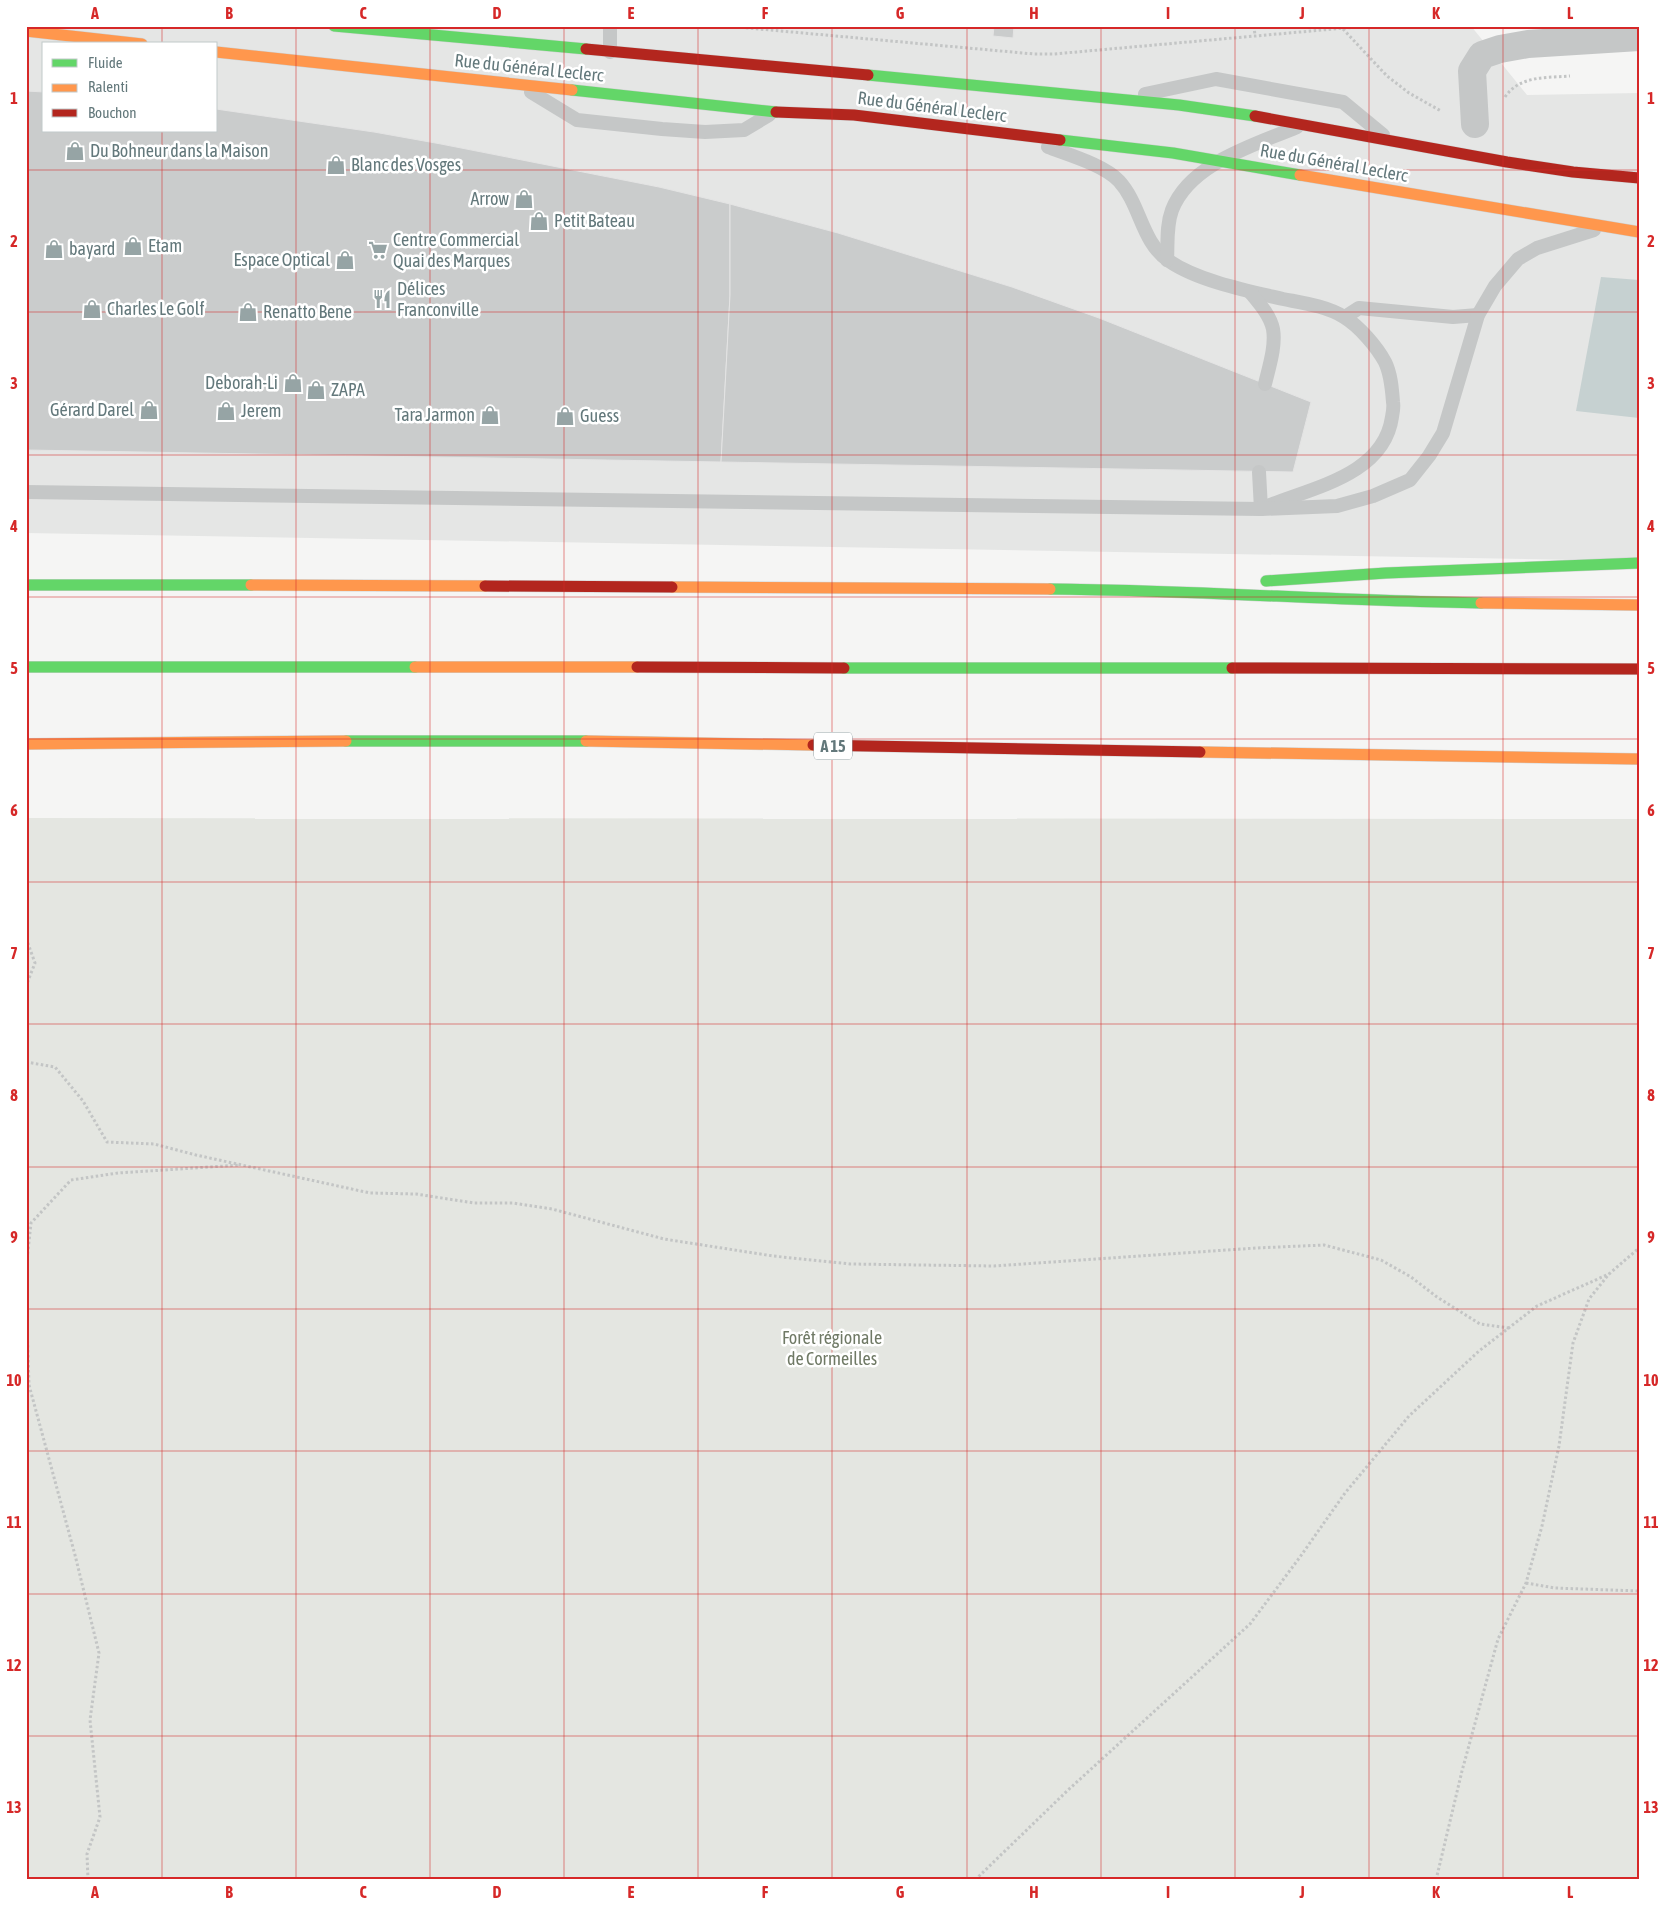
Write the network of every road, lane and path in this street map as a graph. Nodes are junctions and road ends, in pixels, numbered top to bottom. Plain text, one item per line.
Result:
1 (334, 26) edge
2 (610, 26) edge
3 (726, 26) edge
4 (1254, 26) edge
5 (1367, 26) edge
6 (1343, 29) junction
7 (26, 31) edge
8 (1255, 36) junction
9 (1639, 37) edge
10 (124, 42) edge
11 (218, 52) edge
12 (610, 52) junction
13 (1573, 76) dead end
14 (519, 85) junction
15 (1113, 100) junction
16 (774, 112) junction
17 (1304, 124) junction
18 (1476, 124) junction
19 (1020, 135) junction
20 (1391, 142) junction
21 (1218, 160) junction
22 (1639, 178) edge
23 (1604, 227) junction
24 (1639, 232) edge
25 (1167, 260) junction
26 (1250, 292) junction
27 (1478, 315) junction
28 (1345, 317) junction
29 (1265, 384) dead end
30 (1259, 472) dead end
31 (26, 492) edge
32 (1261, 509) junction
33 (1639, 563) edge
34 (1257, 582) dead end
35 (26, 583) edge
36 (1238, 583) dead end
37 (1139, 590) junction
38 (1639, 605) edge
39 (26, 667) edge
40 (1639, 669) edge
41 (26, 744) edge
42 (1639, 759) edge
43 (26, 938) edge
44 (26, 986) edge
45 (26, 1062) edge
46 (244, 1165) junction
47 (1639, 1248) edge
48 (26, 1269) edge
49 (1609, 1274) junction
50 (26, 1295) edge
51 (1509, 1328) junction
52 (1526, 1583) junction
53 (1639, 1591) edge
54 (88, 1880) edge
55 (975, 1880) edge
56 (1436, 1880) edge

1 - 12 main road, Rue du Général Leclerc
2 - 12 lane
3 - 8 path
4 - 8 path
5 - 6 path
6 - 8 path
6 - 18 path
7 - 10 main road
9 - 18 street
11 - 14 main road, Rue du Général Leclerc
12 - 15 main road, Rue du Général Leclerc
13 - 18 path
14 - 16 main road, Rue du Général Leclerc
14 - 16 lane
15 - 17 main road, Rue du Général Leclerc
15 - 20 lane
16 - 19 main road, Rue du Général Leclerc
17 - 20 main road, Rue du Général Leclerc
17 - 21 lane
19 - 21 main road, Rue du Général Leclerc
19 - 25 lane
20 - 22 main road, Rue du Général Leclerc
21 - 23 main road, Rue du Général Leclerc
21 - 25 lane
23 - 24 main road, Rue du Général Leclerc
23 - 27 lane
25 - 26 lane
26 - 28 lane
26 - 29 lane
27 - 28 lane
27 - 32 lane
28 - 32 lane
30 - 32 lane
31 - 32 lane
33 - 34 main road
35 - 37 main road
36 - 37 main road
37 - 38 main road
39 - 40 main road
41 - 42 main road, A 15
43 - 44 path
45 - 46 path
46 - 48 path
46 - 51 path
47 - 49 path
49 - 51 path
49 - 52 path
50 - 54 path
51 - 55 path
52 - 53 path
52 - 56 path

